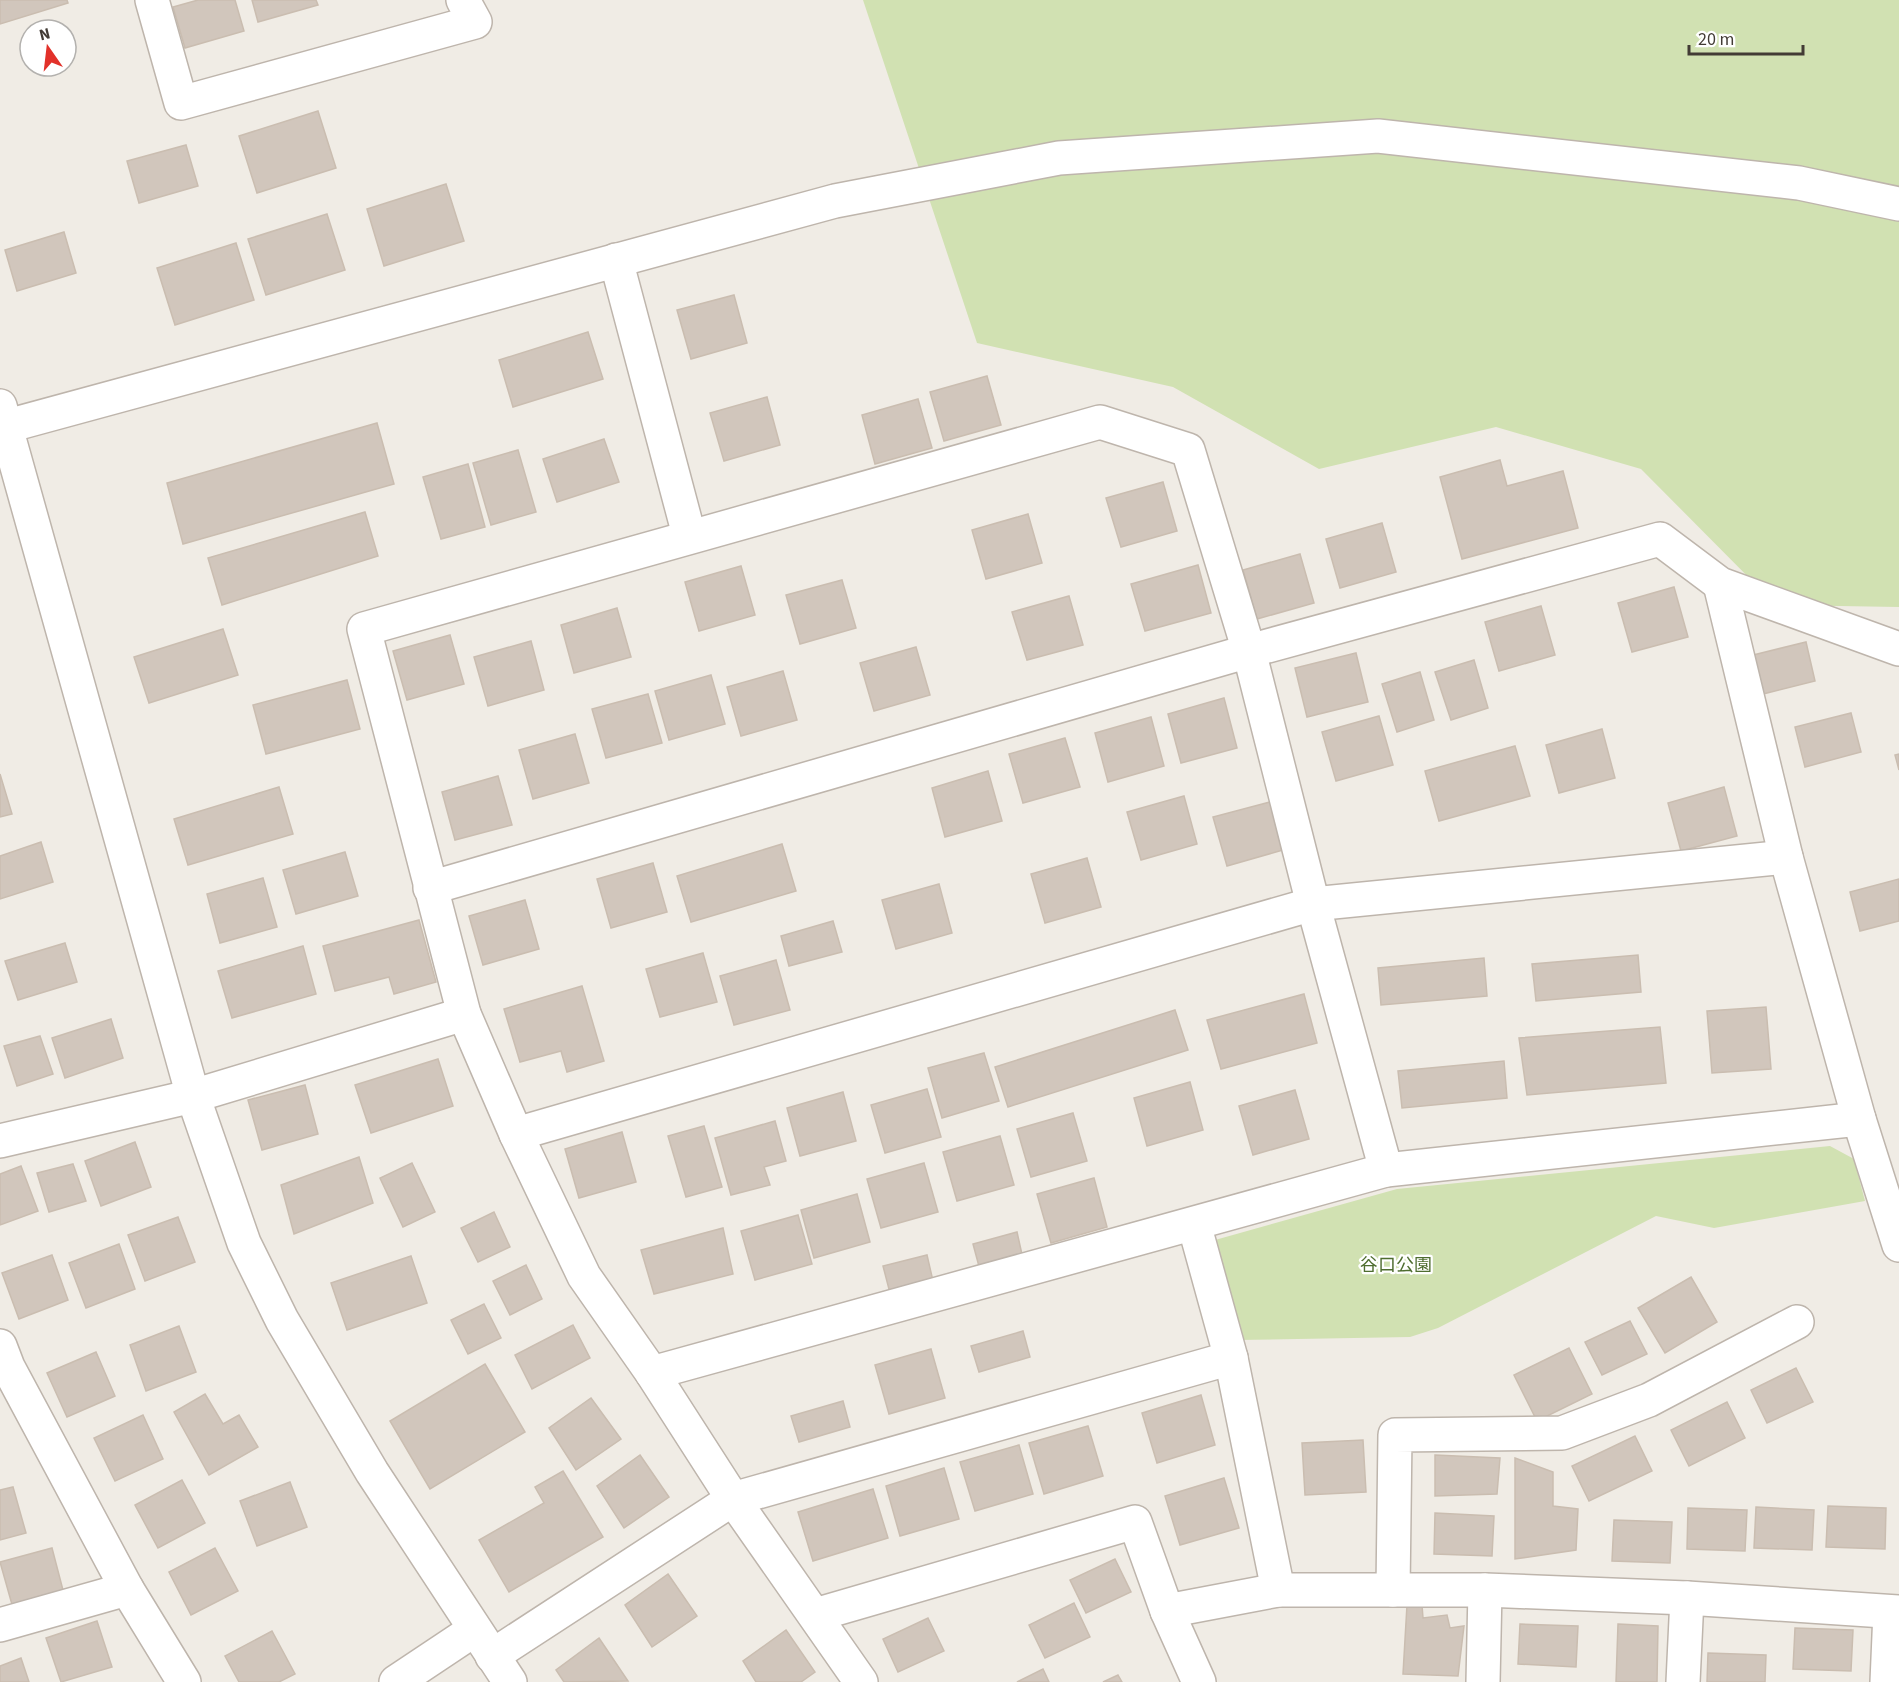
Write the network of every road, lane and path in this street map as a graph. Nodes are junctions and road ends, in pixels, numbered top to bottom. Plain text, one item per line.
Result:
1 (152, 0) edge
2 (463, 0) edge
3 (1899, 204) edge
4 (616, 260) junction
5 (2, 420) edge
6 (689, 535) junction
7 (1720, 585) junction
8 (1899, 649) edge
9 (1249, 651) junction
10 (1785, 857) junction
11 (430, 888) junction
12 (1314, 904) junction
13 (464, 1014) junction
14 (193, 1096) junction
15 (1860, 1119) junction
16 (516, 1134) junction
17 (0, 1141) edge
18 (1386, 1170) junction
19 (1194, 1224) junction
20 (1899, 1245) edge
21 (1797, 1322) dead end
22 (1231, 1358) junction
23 (3, 1361) edge
24 (652, 1373) junction
25 (733, 1499) junction
26 (127, 1589) junction
27 (1278, 1590) junction
28 (1393, 1590) junction
29 (1485, 1590) junction
30 (1687, 1598) junction
31 (1167, 1611) junction
32 (1895, 1612) edge
33 (815, 1615) junction
34 (0, 1625) edge
35 (492, 1656) edge
36 (184, 1682) edge
37 (396, 1682) edge
38 (861, 1682) edge
39 (1199, 1682) edge
40 (1483, 1682) edge
41 (1683, 1682) edge
42 (1887, 1682) edge

1 - 2 street
3 - 4 street
4 - 5 street
4 - 6 street
5 - 14 street
6 - 9 street
6 - 11 street
7 - 8 street
7 - 9 street
7 - 10 street
9 - 11 street
9 - 12 street
10 - 12 street
10 - 15 street
11 - 13 street
12 - 16 street
12 - 18 street
13 - 14 street
13 - 16 street
14 - 17 street
14 - 35 street
15 - 18 street
15 - 20 street
16 - 24 street
18 - 19 street
19 - 22 street
19 - 24 street
21 - 28 street
22 - 25 street
22 - 27 street
23 - 26 street
24 - 25 street
25 - 33 street
25 - 35 street
26 - 34 street
26 - 36 street
27 - 28 street
27 - 31 street
28 - 29 street
29 - 30 street
29 - 40 street
30 - 32 street
30 - 41 street
31 - 33 street
31 - 39 street
32 - 42 street
33 - 38 street
35 - 37 street

